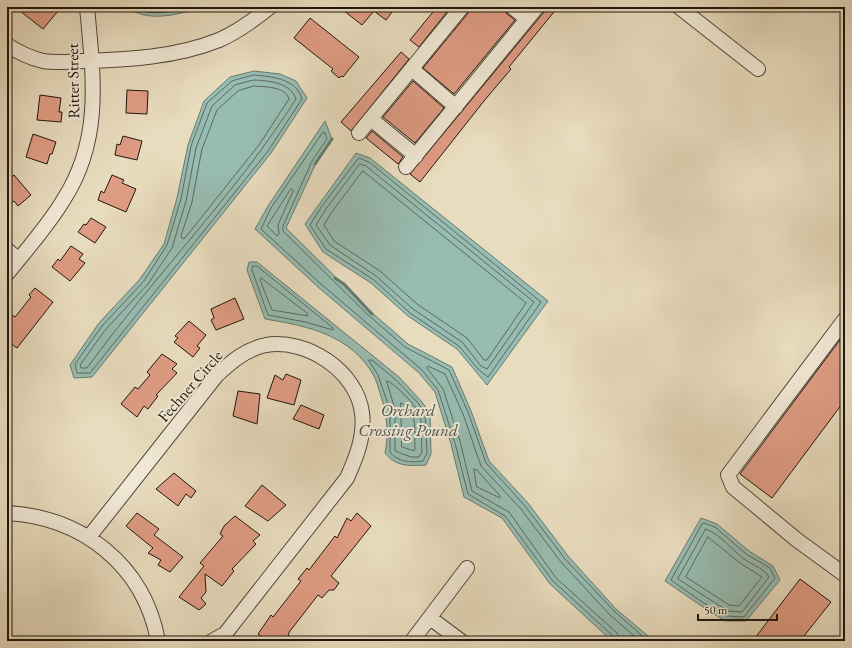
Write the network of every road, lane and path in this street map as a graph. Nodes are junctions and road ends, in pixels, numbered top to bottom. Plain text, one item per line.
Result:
1 (87, 7) edge
2 (270, 7) edge
3 (462, 7) edge
4 (512, 7) edge
5 (537, 7) edge
6 (679, 7) edge
7 (527, 19) junction
8 (7, 45) edge
9 (93, 61) junction
10 (412, 69) junction
11 (758, 69) dead end
12 (456, 107) junction
13 (371, 119) junction
14 (359, 133) dead end
15 (416, 156) junction
16 (406, 167) dead end
17 (7, 250) edge
18 (18, 259) junction
19 (7, 274) edge
20 (845, 319) edge
21 (7, 512) edge
22 (89, 537) junction
23 (467, 568) dead end
24 (845, 575) edge
25 (430, 618) junction
26 (158, 641) edge
27 (212, 641) edge
28 (412, 641) edge
29 (461, 641) edge

1 - 9 street, Ritter Street
2 - 9 street
3 - 10 street
4 - 7 street
5 - 7 street
6 - 11 street
7 - 12 street
8 - 9 street
9 - 18 street, Ritter Street
10 - 12 street
10 - 13 street
12 - 15 street
13 - 14 street
13 - 15 street
15 - 16 street
17 - 18 street
18 - 19 street, Ritter Street
20 - 24 street
21 - 22 street
22 - 26 street
22 - 27 street, Fechner Circle
23 - 25 street
25 - 28 street
25 - 29 street

